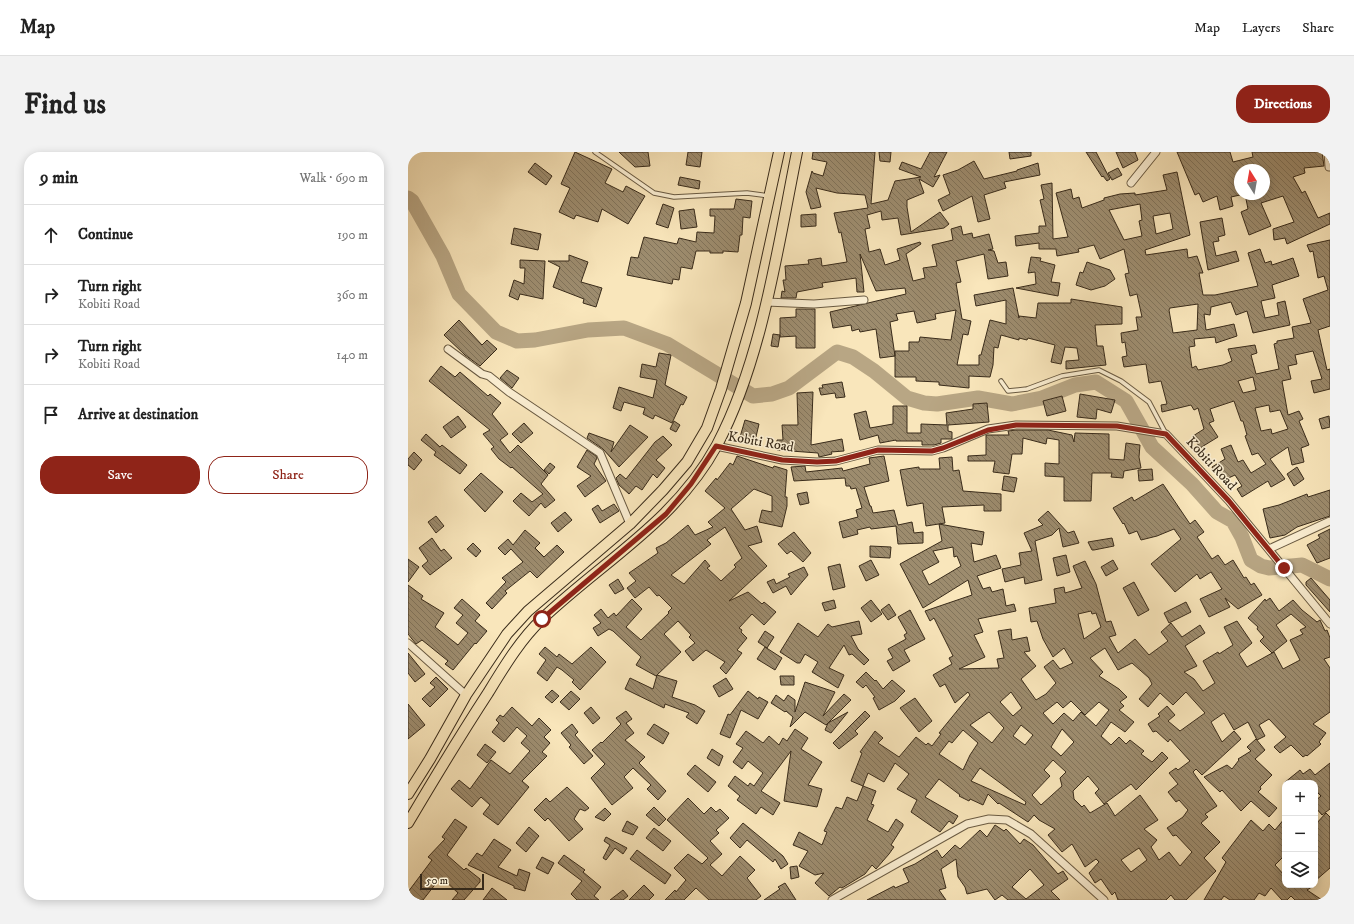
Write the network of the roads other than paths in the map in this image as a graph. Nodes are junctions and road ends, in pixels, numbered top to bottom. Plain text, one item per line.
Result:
1 (595, 152) edge
2 (779, 152) edge
3 (797, 152) edge
4 (1156, 152) edge
5 (1328, 152) edge
6 (1329, 167) edge
7 (1131, 183) dead end
8 (770, 197) junction
9 (864, 300) dead end
10 (766, 302) junction
11 (448, 349) dead end
12 (1001, 381) dead end
13 (1166, 434) junction
14 (716, 446) junction
15 (1330, 521) edge
16 (630, 524) junction
17 (1268, 549) junction
18 (1330, 624) edge
19 (408, 643) edge
20 (466, 695) junction
21 (408, 794) edge
22 (408, 823) edge
23 (832, 900) edge
24 (1104, 900) edge

1 - 8 lane
2 - 8 main road
3 - 10 main road
4 - 7 street
5 - 6 street
8 - 16 main road
9 - 10 street
10 - 14 main road
11 - 16 street
12 - 13 lane
13 - 14 street, Kobiti Road
13 - 17 street, Kobiti Road
14 - 22 main road
15 - 17 street
16 - 20 main road
17 - 18 street, Kobiti Road
19 - 20 street
20 - 21 main road
23 - 24 street

